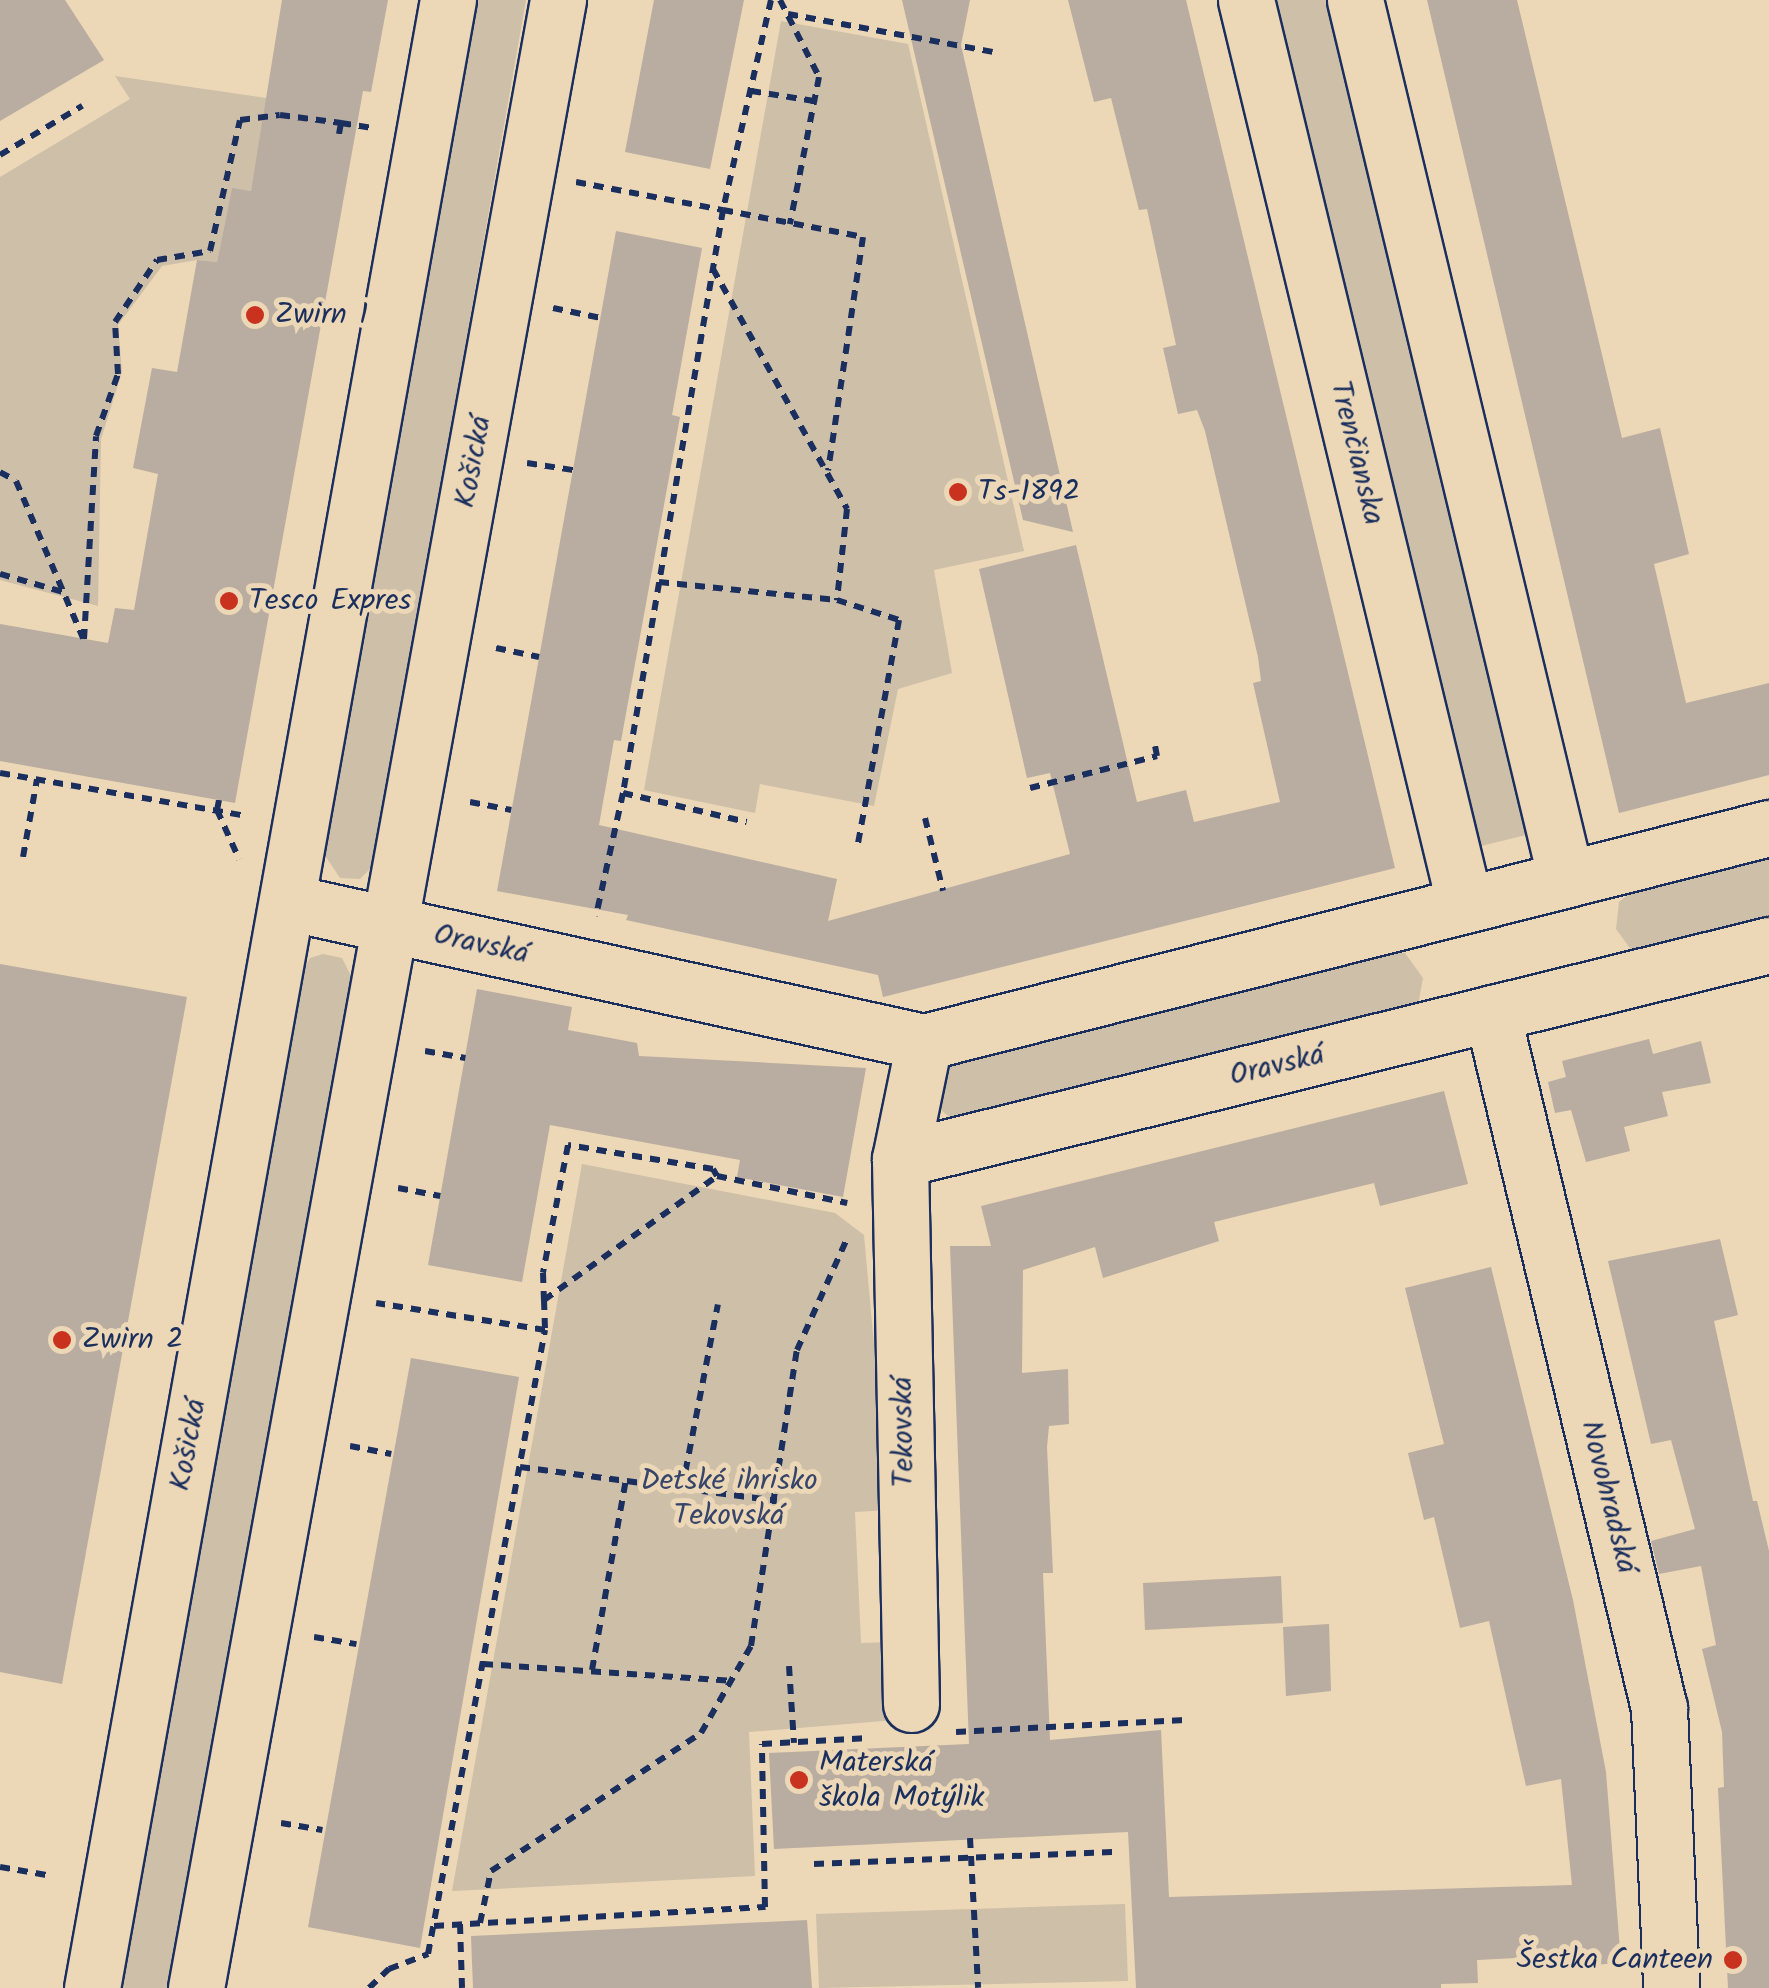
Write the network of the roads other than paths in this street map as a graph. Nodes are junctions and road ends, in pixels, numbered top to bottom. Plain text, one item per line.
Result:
1 (448, 0) edge
2 (558, 0) edge
3 (1246, 0) edge
4 (1355, 0) edge
5 (1769, 828) edge
6 (1566, 880) junction
7 (287, 902) junction
8 (1465, 905) junction
9 (390, 924) junction
10 (1769, 945) edge
11 (1492, 1013) junction
12 (924, 1042) junction
13 (900, 1159) junction
14 (913, 1725) road end
15 (92, 1988) edge
16 (196, 1988) edge
17 (1672, 1988) edge

1 - 7 street, Košická
2 - 9 street, Košická
3 - 8 street, Trenčianska
4 - 6 street
5 - 6 street, Oravská
6 - 8 street, Oravská
7 - 9 street
7 - 15 street, Košická
8 - 12 street, Oravská
9 - 12 street, Oravská
9 - 16 street, Košická
10 - 11 street, Oravská
11 - 13 street, Oravská
11 - 17 street, Novohradská
12 - 13 street
13 - 14 street, Tekovská

